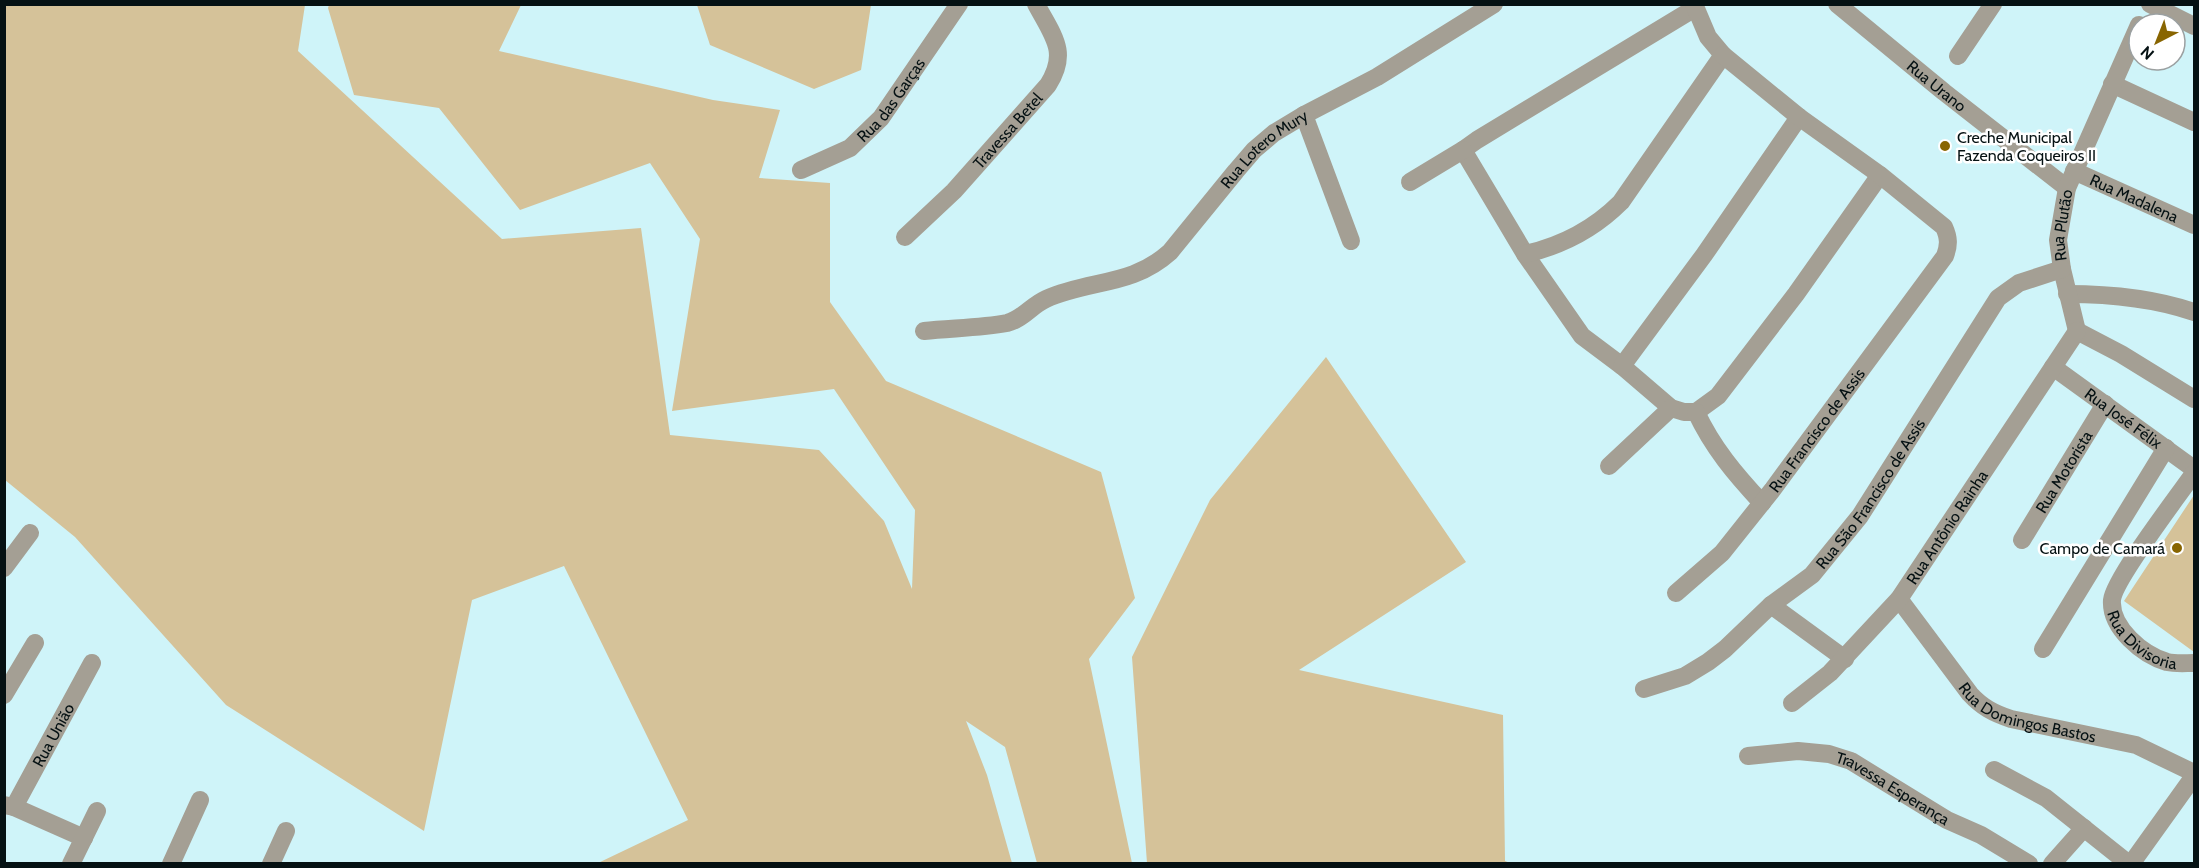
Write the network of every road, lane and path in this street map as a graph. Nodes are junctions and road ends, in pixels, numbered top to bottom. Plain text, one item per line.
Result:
1 (959, 4) edge
2 (1036, 4) edge
3 (1494, 4) edge
4 (1838, 4) edge
5 (1993, 4) edge
6 (2149, 4) edge
7 (1695, 6) edge
8 (2194, 26) edge
9 (2127, 51) edge
10 (1723, 55) junction
11 (1958, 56) dead end
12 (2112, 84) junction
13 (1304, 115) junction
14 (1799, 117) junction
15 (2194, 122) edge
16 (1464, 150) junction
17 (801, 170) dead end
18 (1880, 175) junction
19 (2071, 179) junction
20 (1410, 182) dead end
21 (2194, 225) edge
22 (905, 237) dead end
23 (1351, 241) dead end
24 (1525, 254) junction
25 (2062, 269) junction
26 (2067, 294) junction
27 (2194, 312) edge
28 (924, 331) dead end
29 (2077, 331) junction
30 (1622, 366) junction
31 (2053, 367) junction
32 (2194, 399) edge
33 (2105, 404) junction
34 (1671, 408) junction
35 (1696, 412) junction
36 (2166, 448) junction
37 (1609, 466) dead end
38 (2194, 471) edge
39 (1762, 503) junction
40 (30, 533) dead end
41 (2022, 540) dead end
42 (4, 568) edge
43 (1676, 593) dead end
44 (1899, 599) junction
45 (1771, 605) junction
46 (35, 643) dead end
47 (2043, 649) dead end
48 (1845, 659) junction
49 (92, 663) dead end
50 (2194, 663) edge
51 (1644, 689) dead end
52 (4, 695) edge
53 (1792, 703) dead end
54 (1748, 756) dead end
55 (1994, 770) dead end
56 (2194, 774) edge
57 (200, 800) dead end
58 (9, 806) edge
59 (97, 811) dead end
60 (2084, 828) junction
61 (286, 831) dead end
62 (84, 838) junction
63 (71, 864) edge
64 (171, 864) edge
65 (271, 864) edge
66 (2029, 864) edge
67 (2052, 864) edge
68 (2130, 864) edge

1 - 17 street, Rua das Garças
2 - 22 street, Travessa Betel
3 - 13 street, Rua Lotero Mury
4 - 19 street, Rua Urano
5 - 11 street
6 - 8 street
7 - 10 street
7 - 16 street
9 - 12 street, Rua Plutão
10 - 14 street
10 - 24 street
12 - 15 street
12 - 19 street, Rua Plutão
13 - 23 street
13 - 28 street, Rua Lotero Mury
14 - 18 street
14 - 30 street
16 - 20 street
16 - 24 street
18 - 35 street
18 - 39 street, Rua Francisco de Assis
19 - 21 street, Rua Madalena
19 - 25 street, Rua Plutão
24 - 30 street
25 - 26 street, Rua Plutão
25 - 45 street, Rua São Francisco de Assis
26 - 27 street
26 - 29 street, Rua Plutão
29 - 31 street, Rua Antônio Rainha
29 - 32 street
30 - 34 street
31 - 33 street, Rua José Félix
31 - 44 street, Rua Antônio Rainha
33 - 36 street, Rua José Félix
33 - 41 street, Rua Motorista
34 - 35 street
34 - 37 street
35 - 39 street
36 - 38 street, Rua José Félix
36 - 47 street
38 - 50 street, Rua Divisoria
39 - 43 street, Rua Francisco de Assis
40 - 42 street
44 - 48 street, Rua Antônio Rainha
44 - 56 street, Rua Domingos Bastos
45 - 48 street
45 - 51 street, Rua São Francisco de Assis
46 - 52 street
48 - 53 street, Rua Antônio Rainha
49 - 58 street, Rua União
54 - 66 street, Travessa Esperança
55 - 60 street
56 - 68 street
57 - 64 street
58 - 62 street
59 - 62 street
60 - 67 street
60 - 68 street
61 - 65 street
62 - 63 street

